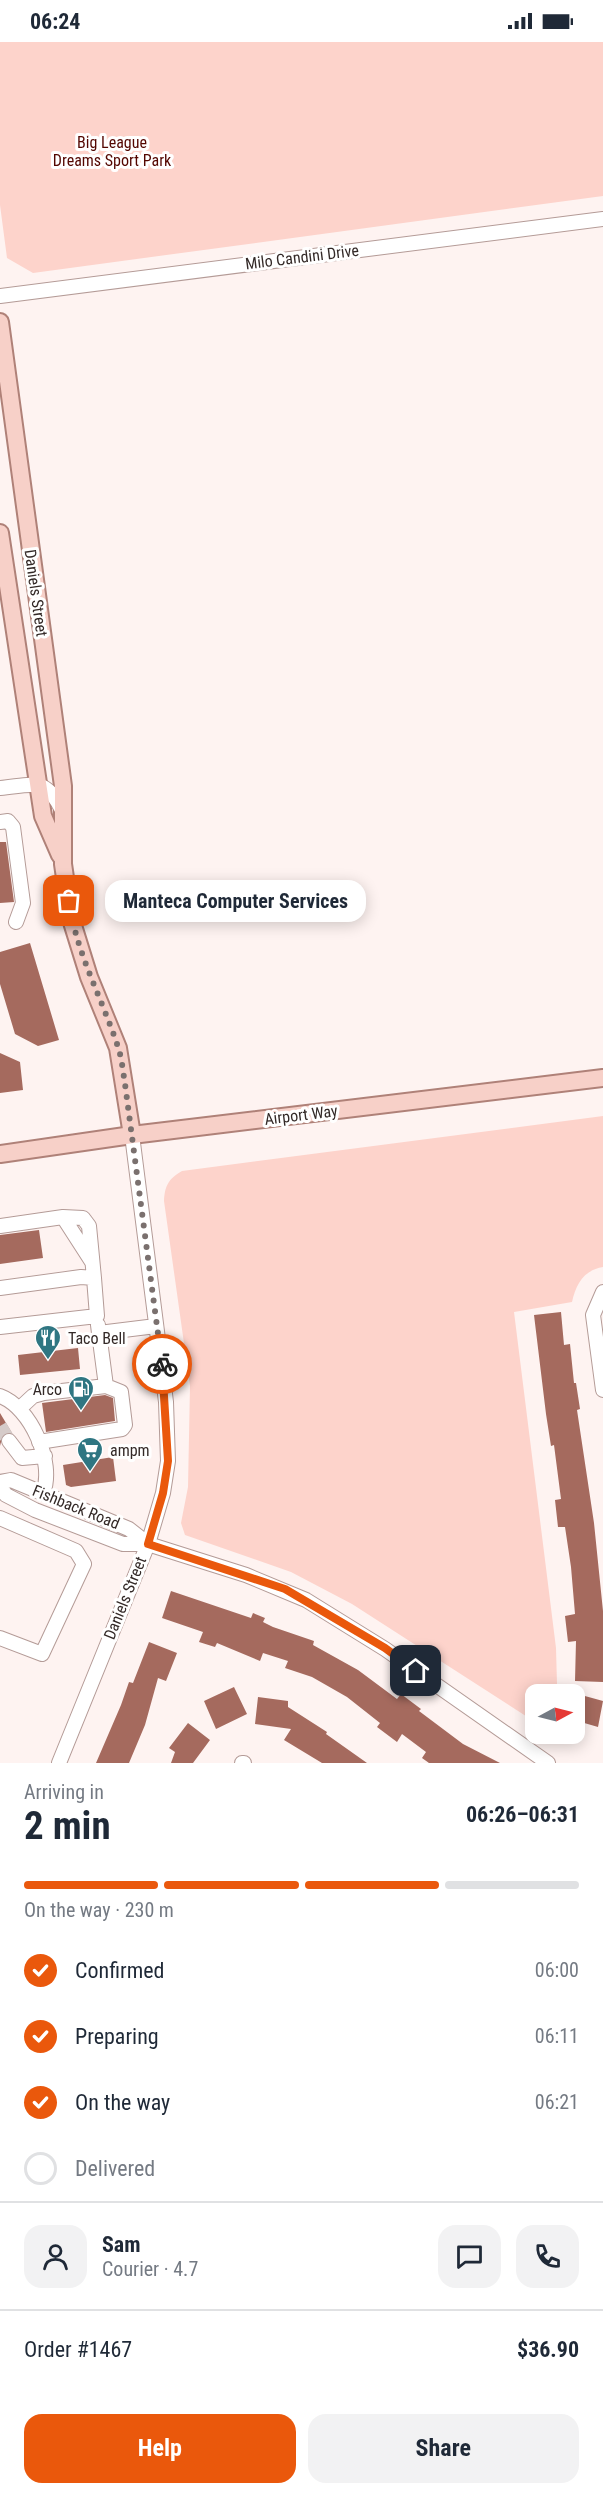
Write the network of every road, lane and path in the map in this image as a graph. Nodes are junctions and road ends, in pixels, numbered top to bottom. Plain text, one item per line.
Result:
1 (603, 219) edge
2 (0, 296) edge
3 (0, 322) edge
4 (0, 533) edge
5 (4, 578) edge
6 (38, 784) junction
7 (0, 788) edge
8 (63, 811) junction
9 (0, 822) edge
10 (63, 864) junction
11 (16, 922) dead end
12 (603, 1078) edge
13 (132, 1135) junction
14 (0, 1154) edge
15 (0, 1226) edge
16 (94, 1278) junction
17 (0, 1288) edge
18 (603, 1292) edge
19 (97, 1316) junction
20 (156, 1326) junction
21 (0, 1328) edge
22 (99, 1333) junction
23 (106, 1386) junction
24 (603, 1390) edge
25 (0, 1396) edge
26 (19, 1408) junction
27 (9, 1441) tunnel mouth
28 (39, 1442) junction
29 (45, 1456) junction
30 (0, 1482) edge
31 (0, 1487) edge
32 (43, 1493) junction
33 (35, 1510) junction
34 (0, 1518) edge
35 (27, 1530) junction
36 (148, 1544) junction
37 (0, 1638) edge
38 (59, 1763) edge
39 (548, 1763) edge

1 - 2 street, Milo Candini Drive
3 - 8 main road, Daniels Street
4 - 5 main road, Daniels Street
5 - 6 main road, Daniels Street
6 - 7 street
6 - 8 street
6 - 10 main road, Daniels Street
8 - 10 main road, Daniels Street
9 - 11 street
10 - 13 main road, Daniels Street
12 - 13 main road, Airport Way
13 - 14 main road, Airport Way
13 - 20 street, Daniels Street
15 - 16 street
16 - 17 street
16 - 19 street
18 - 24 street
19 - 21 street
19 - 22 street
20 - 22 street
20 - 36 street, Daniels Street
22 - 23 street
23 - 26 street
23 - 28 street
25 - 26 street
26 - 28 street
27 - 29 street
28 - 29 street
29 - 32 street
30 - 32 street, Fishback Road
31 - 33 street, Fishback Road
32 - 36 street, Fishback Road
33 - 35 street
33 - 36 street, Fishback Road
34 - 35 street
35 - 37 street
36 - 38 street, Daniels Street
36 - 39 street, Fishback Road

